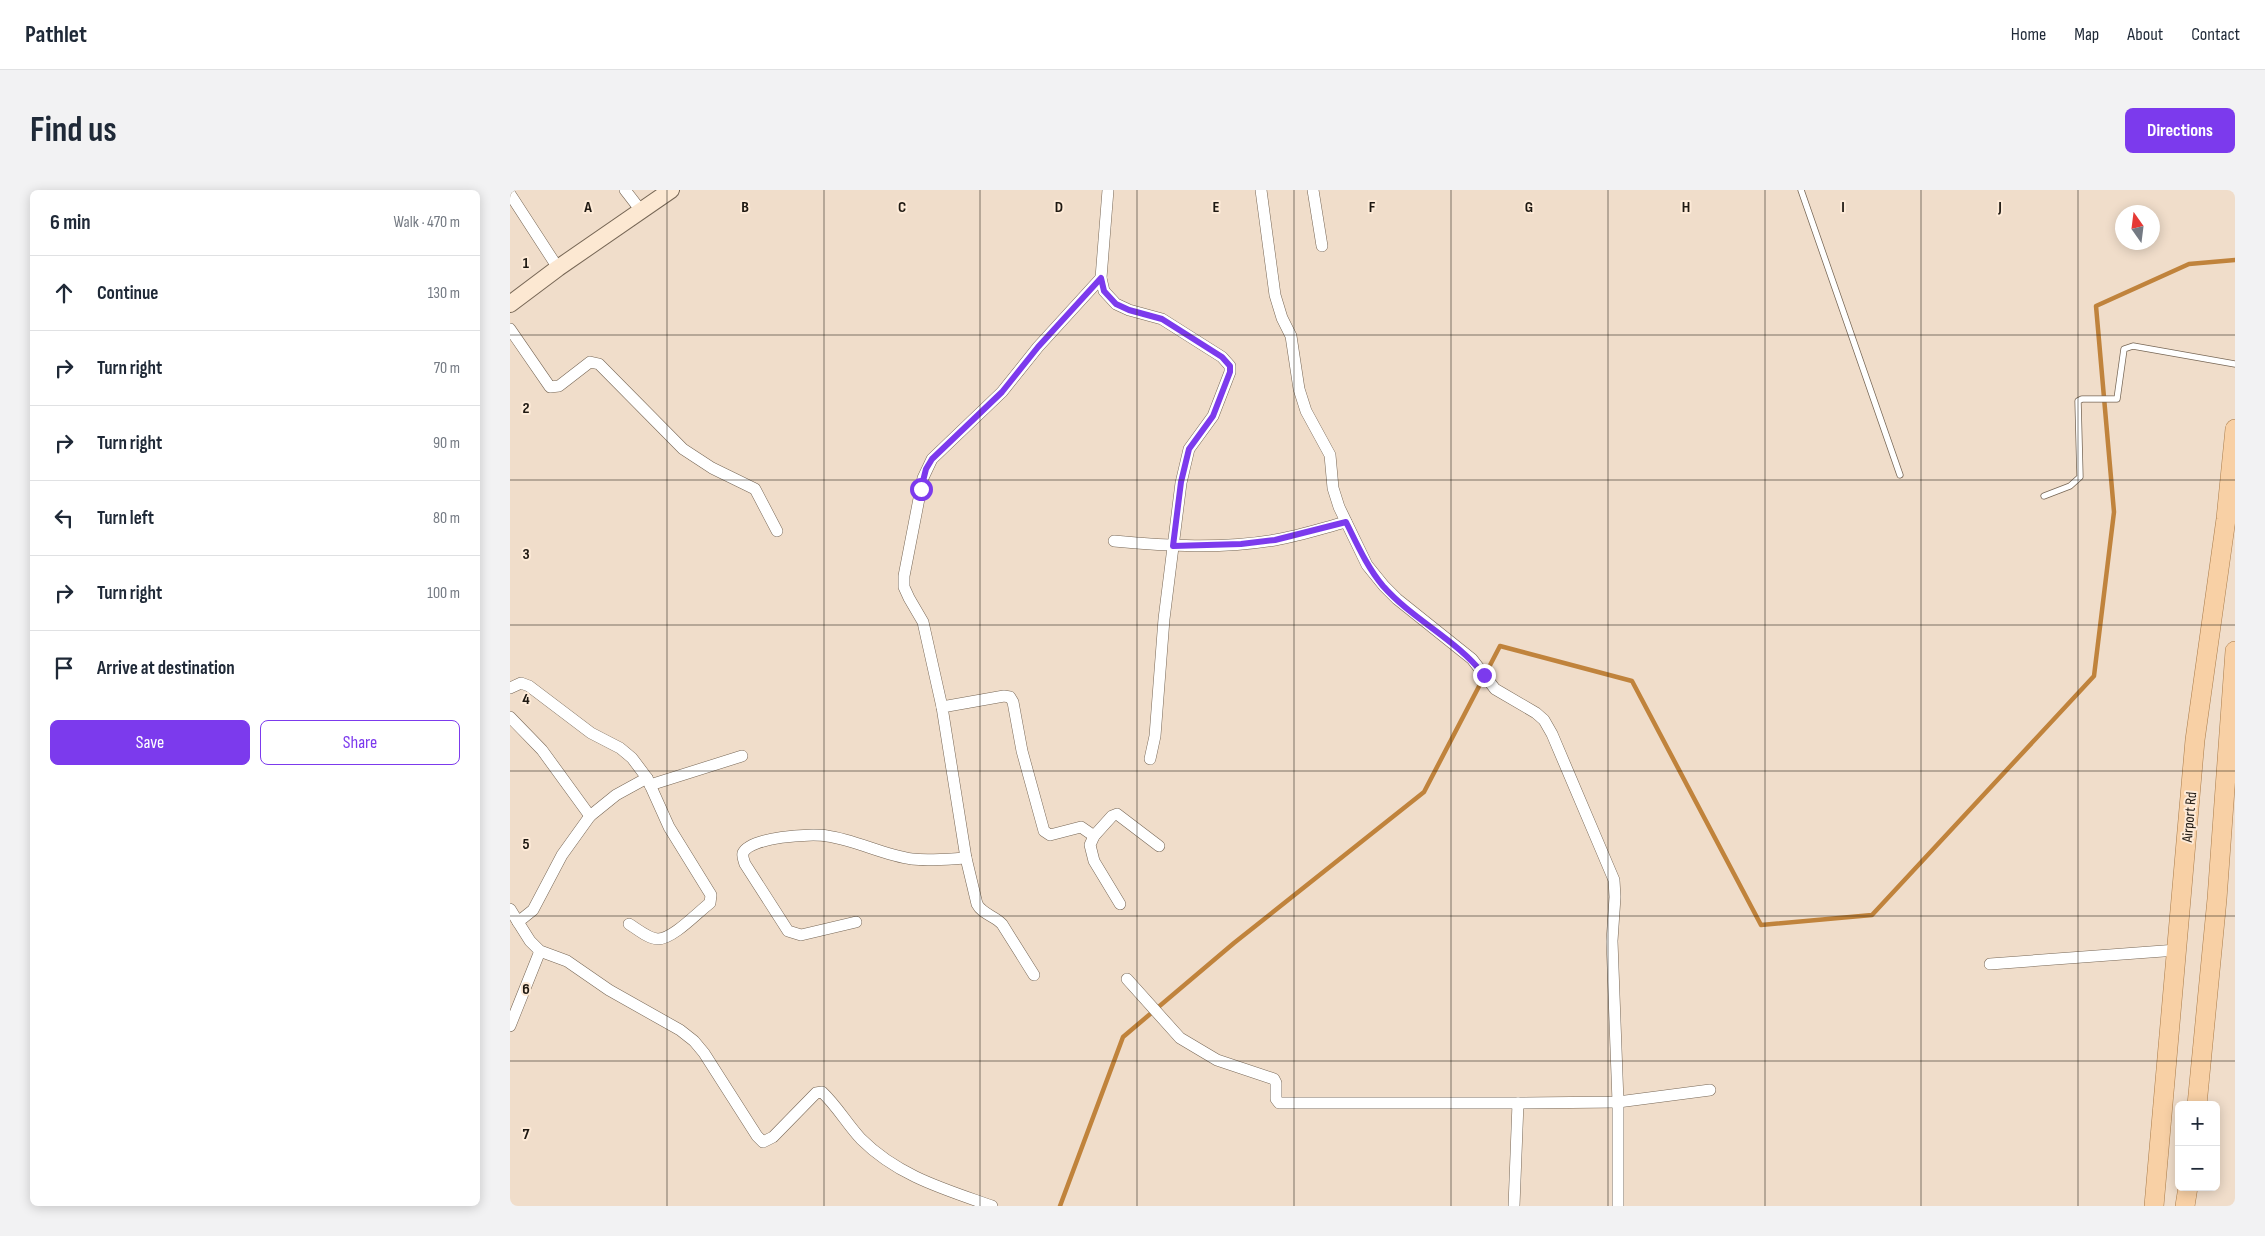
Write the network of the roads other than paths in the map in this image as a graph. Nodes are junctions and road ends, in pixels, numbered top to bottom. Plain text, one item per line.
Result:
1 (626, 190) edge
2 (670, 190) edge
3 (1108, 190) edge
4 (1261, 190) edge
5 (1313, 190) edge
6 (1801, 190) edge
7 (510, 194) edge
8 (642, 212) junction
9 (1322, 246) dead end
10 (558, 268) junction
11 (1101, 278) junction
12 (510, 304) edge
13 (510, 329) edge
14 (2235, 364) edge
15 (2235, 429) edge
16 (1900, 475) dead end
17 (2044, 496) dead end
18 (1346, 522) junction
19 (777, 531) dead end
20 (1114, 541) dead end
21 (1173, 546) junction
22 (2235, 651) edge
23 (510, 688) edge
24 (942, 708) junction
25 (510, 717) edge
26 (2231, 744) edge
27 (742, 756) dead end
28 (1150, 759) dead end
29 (648, 781) junction
30 (590, 816) junction
31 (1094, 836) junction
32 (1159, 846) dead end
33 (966, 858) junction
34 (1120, 904) dead end
35 (510, 909) edge
36 (518, 922) junction
37 (856, 922) dead end
38 (629, 924) dead end
39 (2178, 950) junction
40 (540, 951) junction
41 (1990, 964) dead end
42 (1034, 975) dead end
43 (1127, 979) dead end
44 (510, 1026) edge
45 (1710, 1090) dead end
46 (2197, 1101) edge
47 (1518, 1102) junction
48 (1618, 1102) junction
49 (2187, 1191) edge
50 (992, 1206) edge
51 (1514, 1206) edge
52 (1618, 1206) edge
53 (2154, 1206) edge
54 (2185, 1206) edge

1 - 8 street
2 - 8 street
3 - 11 street
4 - 18 street
5 - 9 street
6 - 16 lane
7 - 10 street
8 - 10 street
10 - 12 street
11 - 21 street
11 - 24 street
13 - 19 street
14 - 17 lane
15 - 39 main road, Airport Rd
18 - 21 street
18 - 48 street
20 - 21 street
21 - 28 street
22 - 26 main road
23 - 29 street
24 - 31 street
24 - 33 street
25 - 30 street
26 - 46 main road
27 - 29 street
29 - 30 street
29 - 38 street
30 - 36 street
31 - 32 street
31 - 34 street
33 - 37 street
33 - 42 street
35 - 36 street
36 - 40 street
39 - 41 street
39 - 53 main road, Airport Rd
40 - 44 street
40 - 50 street
43 - 47 street
45 - 48 street
47 - 48 street
47 - 51 street
48 - 52 street
49 - 54 main road

